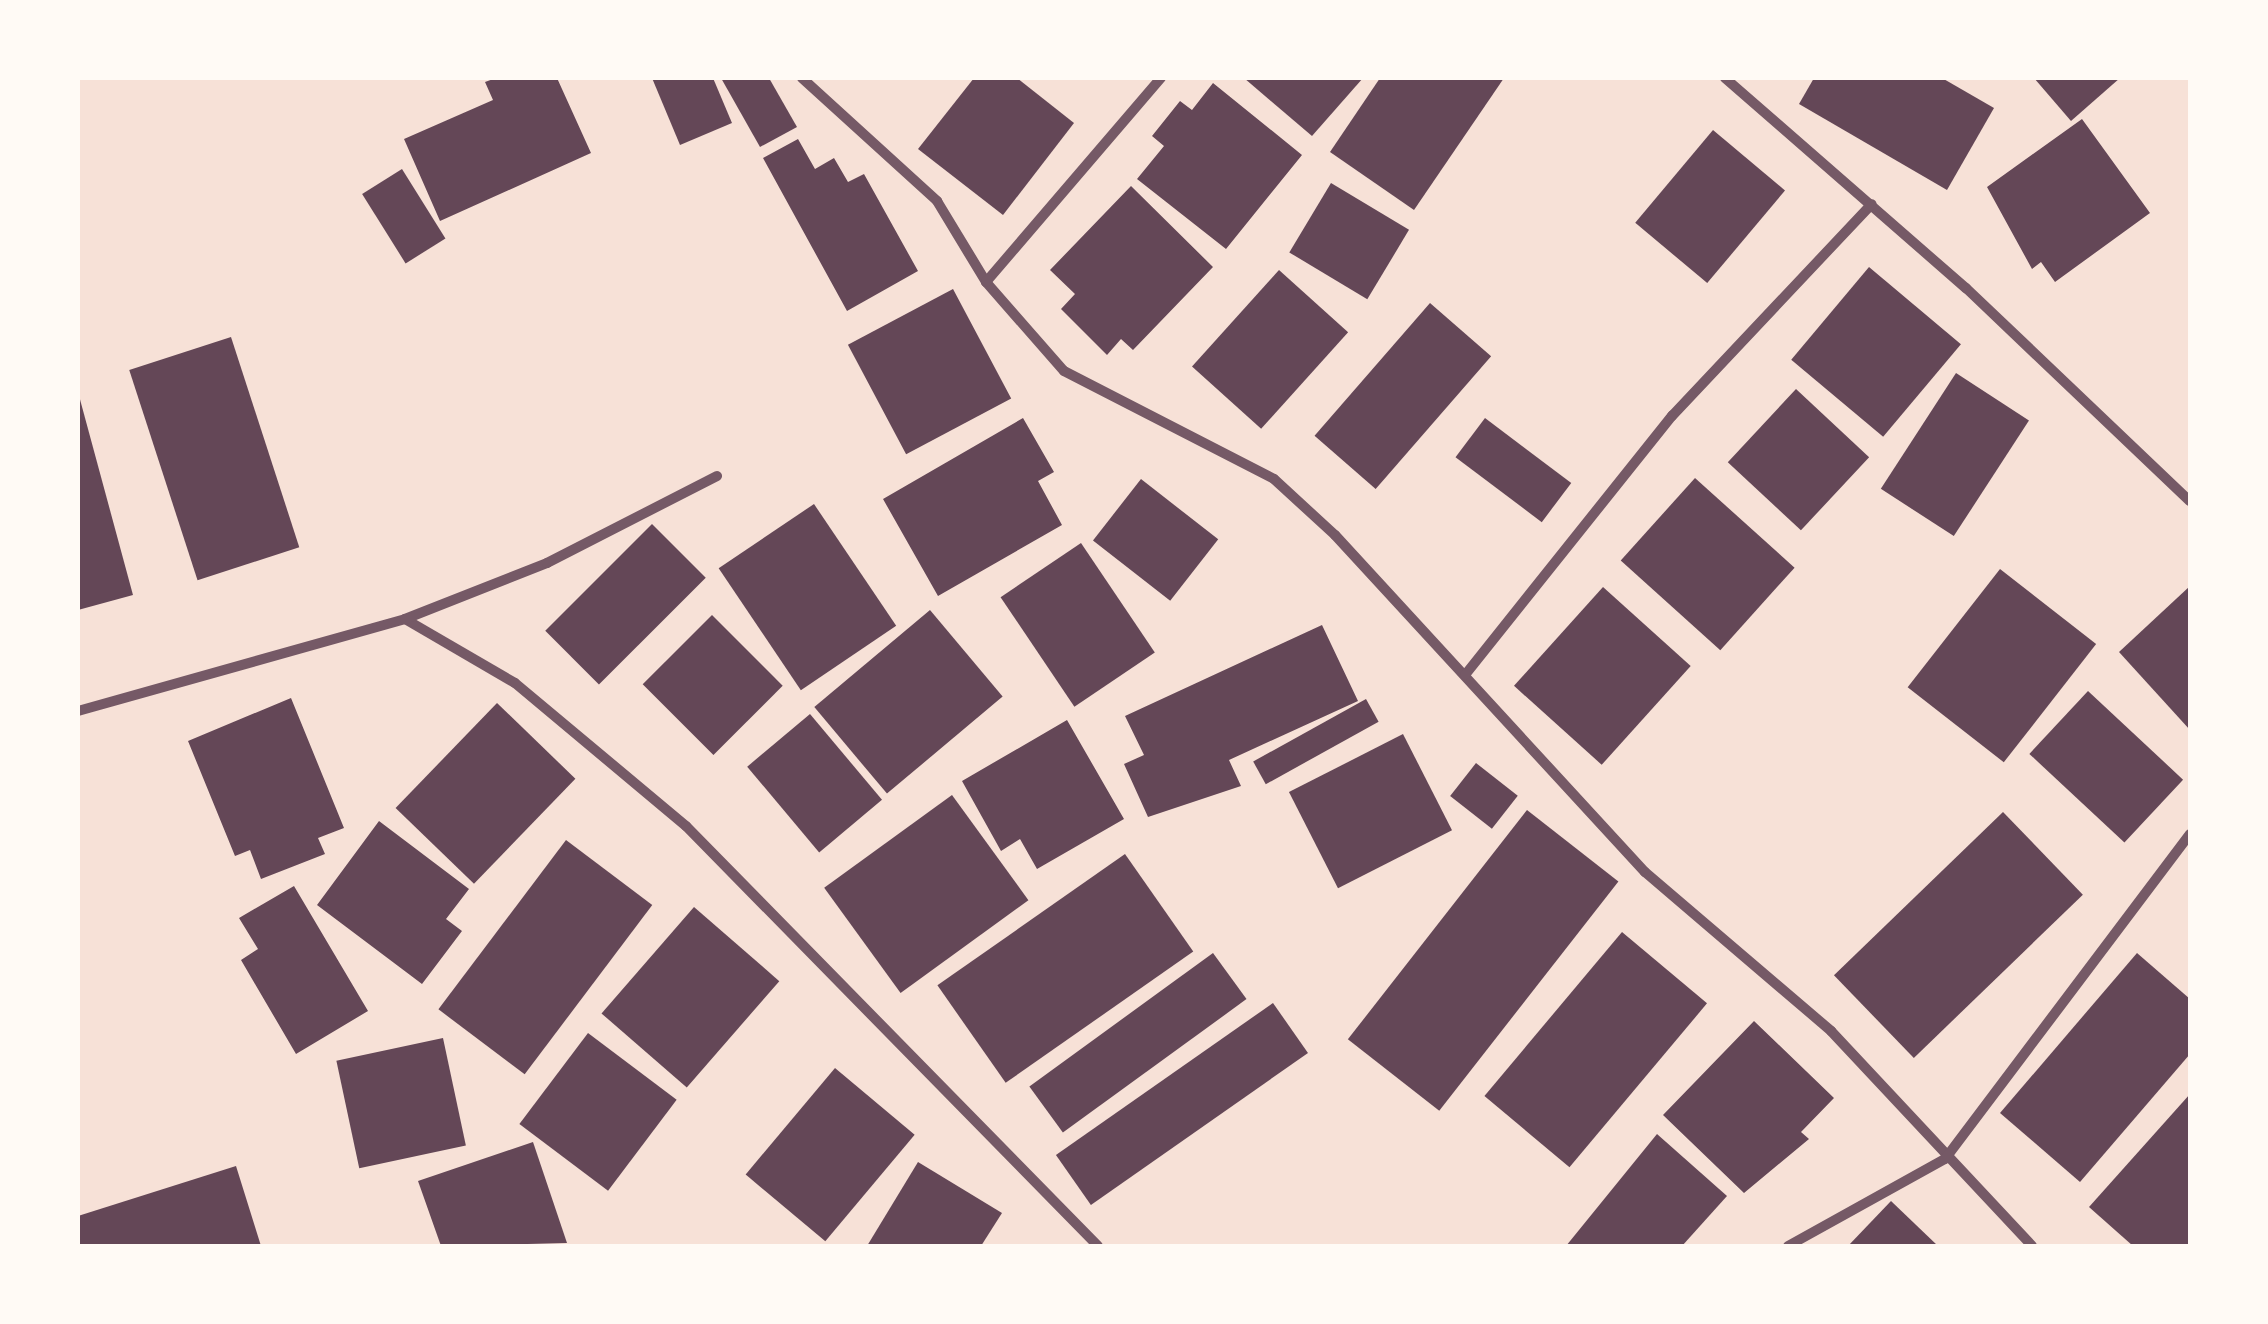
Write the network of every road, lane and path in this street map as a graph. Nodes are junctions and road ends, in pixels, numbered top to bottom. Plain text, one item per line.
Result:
1 (802, 78) edge
2 (1161, 78) edge
3 (1724, 78) edge
4 (1872, 204) junction
5 (986, 282) junction
6 (717, 476) dead end
7 (2190, 501) edge
8 (406, 619) junction
9 (1465, 676) junction
10 (78, 710) edge
11 (2190, 834) edge
12 (1945, 1159) junction
13 (1098, 1246) edge
14 (1788, 1246) edge
15 (2032, 1246) edge

1 - 5 street
2 - 5 street
3 - 4 street
4 - 7 street
4 - 9 street
5 - 9 street
6 - 8 street
8 - 10 street
8 - 13 street
9 - 12 street
11 - 12 street
12 - 14 street
12 - 15 street

